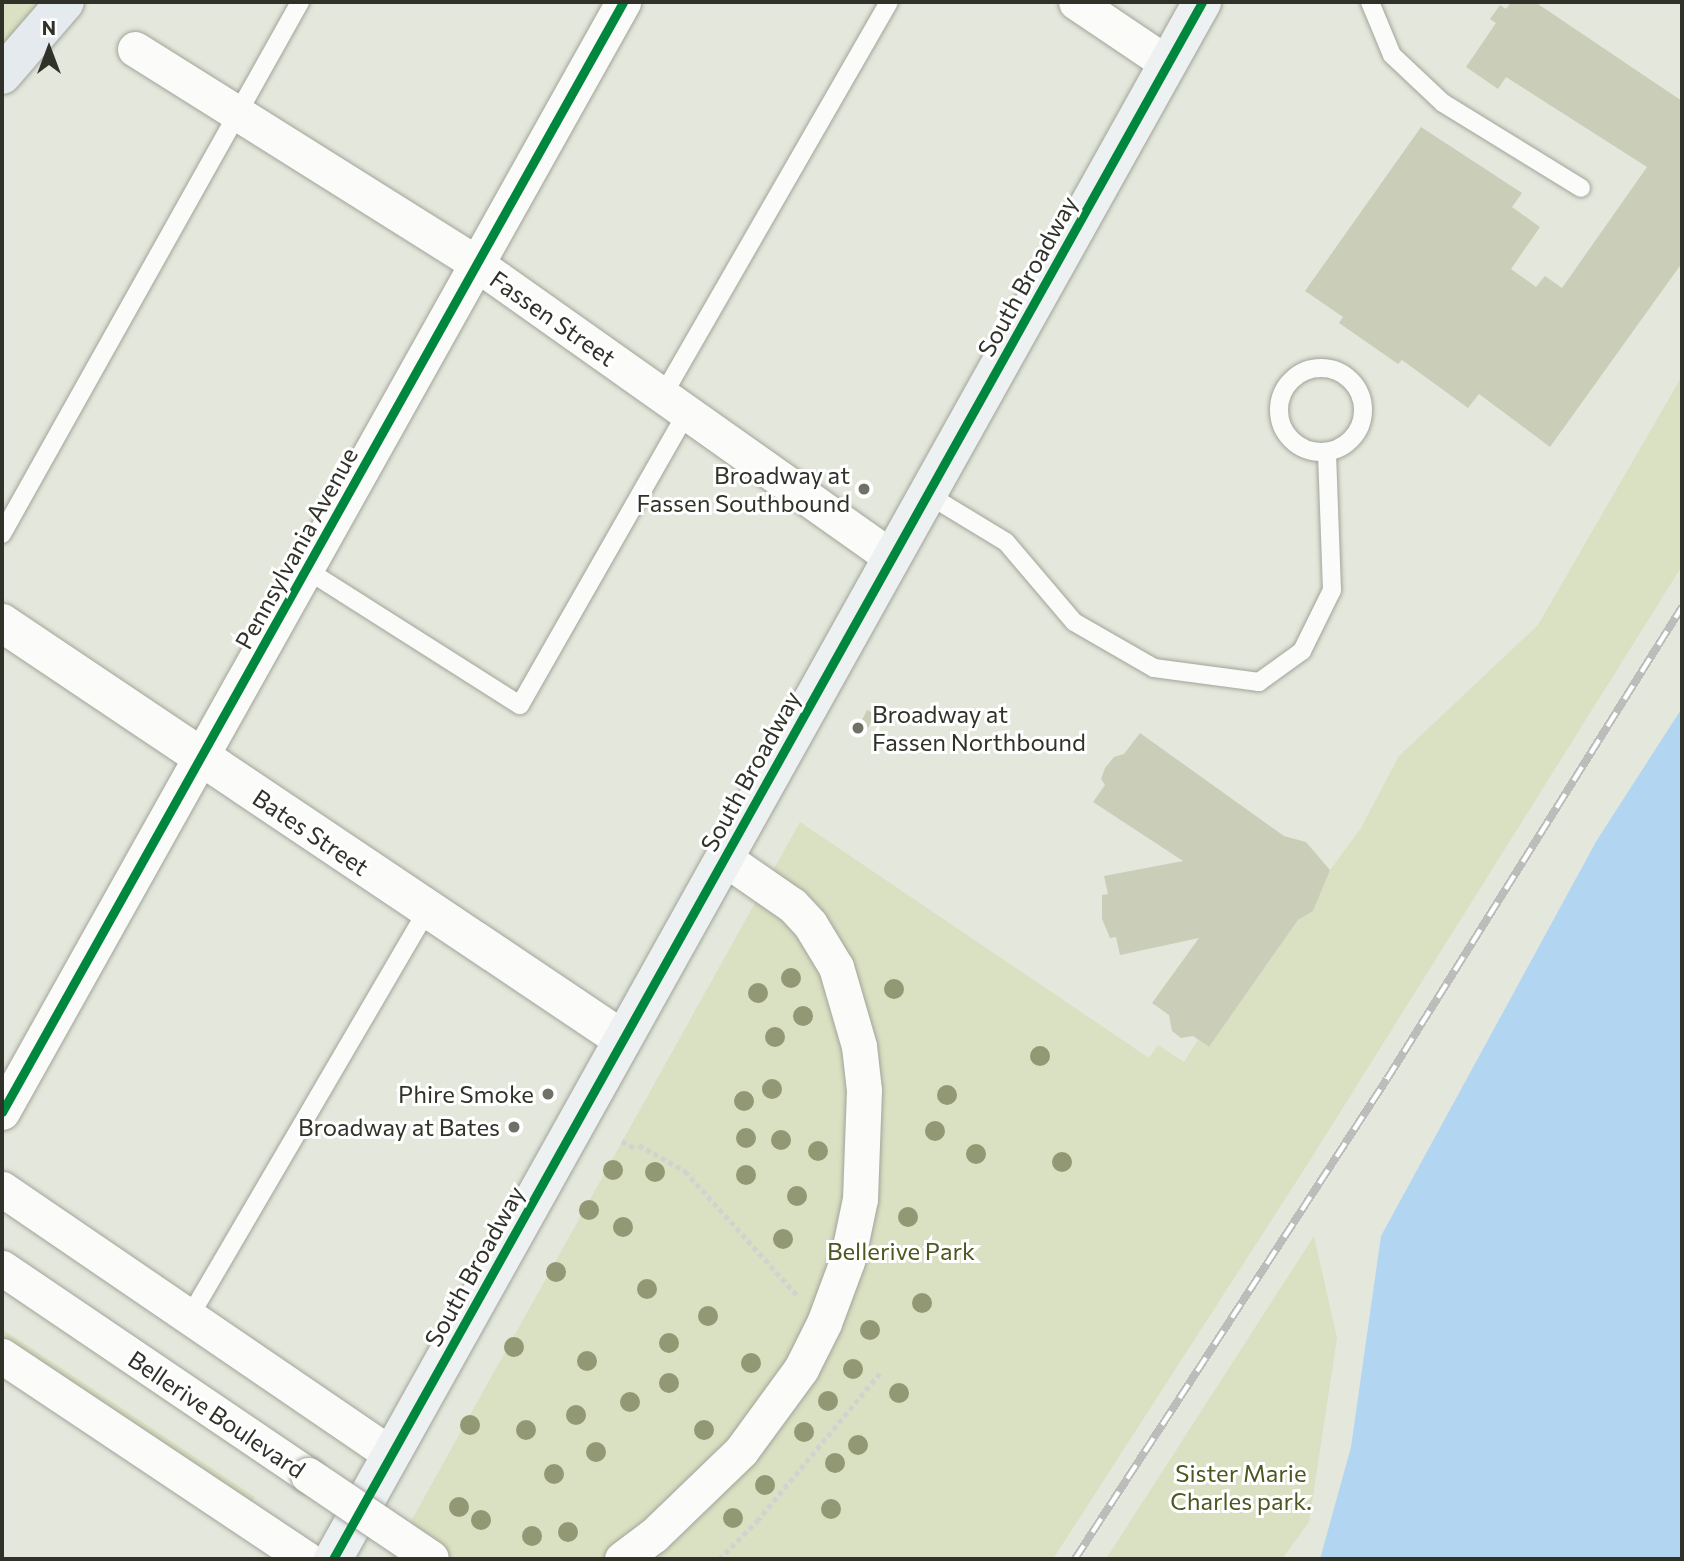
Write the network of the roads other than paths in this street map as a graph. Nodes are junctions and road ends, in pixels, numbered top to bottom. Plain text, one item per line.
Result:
1 (65, 2) edge
2 (300, 2) edge
3 (622, 2) edge
4 (889, 2) edge
5 (1076, 2) edge
6 (1202, 2) edge
7 (1370, 2) edge
8 (135, 49) dead end
9 (1168, 64) junction
10 (2, 75) edge
11 (234, 113) junction
12 (1581, 188) dead end
13 (474, 262) junction
14 (675, 403) junction
15 (1327, 452) junction
16 (927, 494) junction
17 (2, 534) edge
18 (891, 557) junction
19 (307, 570) junction
20 (2, 624) edge
21 (201, 758) junction
22 (724, 858) junction
23 (427, 910) junction
24 (622, 1039) junction
25 (2, 1112) edge
26 (2, 1189) edge
27 (2, 1268) edge
28 (190, 1317) junction
29 (2, 1356) edge
30 (391, 1454) junction
31 (306, 1559) edge
32 (332, 1559) edge
33 (431, 1559) edge
34 (622, 1559) edge

1 - 10 highway
2 - 11 lane
3 - 13 street, Pennsylvania Avenue
4 - 14 lane
5 - 9 street
6 - 9 main road, South Broadway
7 - 12 lane
8 - 11 street, Fassen Street
9 - 16 main road, South Broadway
11 - 13 street, Fassen Street
11 - 17 lane
13 - 14 street, Fassen Street
13 - 19 street, Pennsylvania Avenue
14 - 18 street, Fassen Street
14 - 19 lane
15 - 15 lane
15 - 16 lane
16 - 18 main road, South Broadway
18 - 22 main road, South Broadway
19 - 21 street, Pennsylvania Avenue
20 - 21 main road, Bates Street
21 - 23 main road, Bates Street
21 - 25 street, Pennsylvania Avenue
22 - 24 main road, South Broadway
22 - 34 street
23 - 24 main road, Bates Street
23 - 28 lane
24 - 30 main road, South Broadway
26 - 28 street
27 - 33 street, Bellerive Boulevard, bridge
28 - 30 street
29 - 31 street
30 - 32 main road, South Broadway

